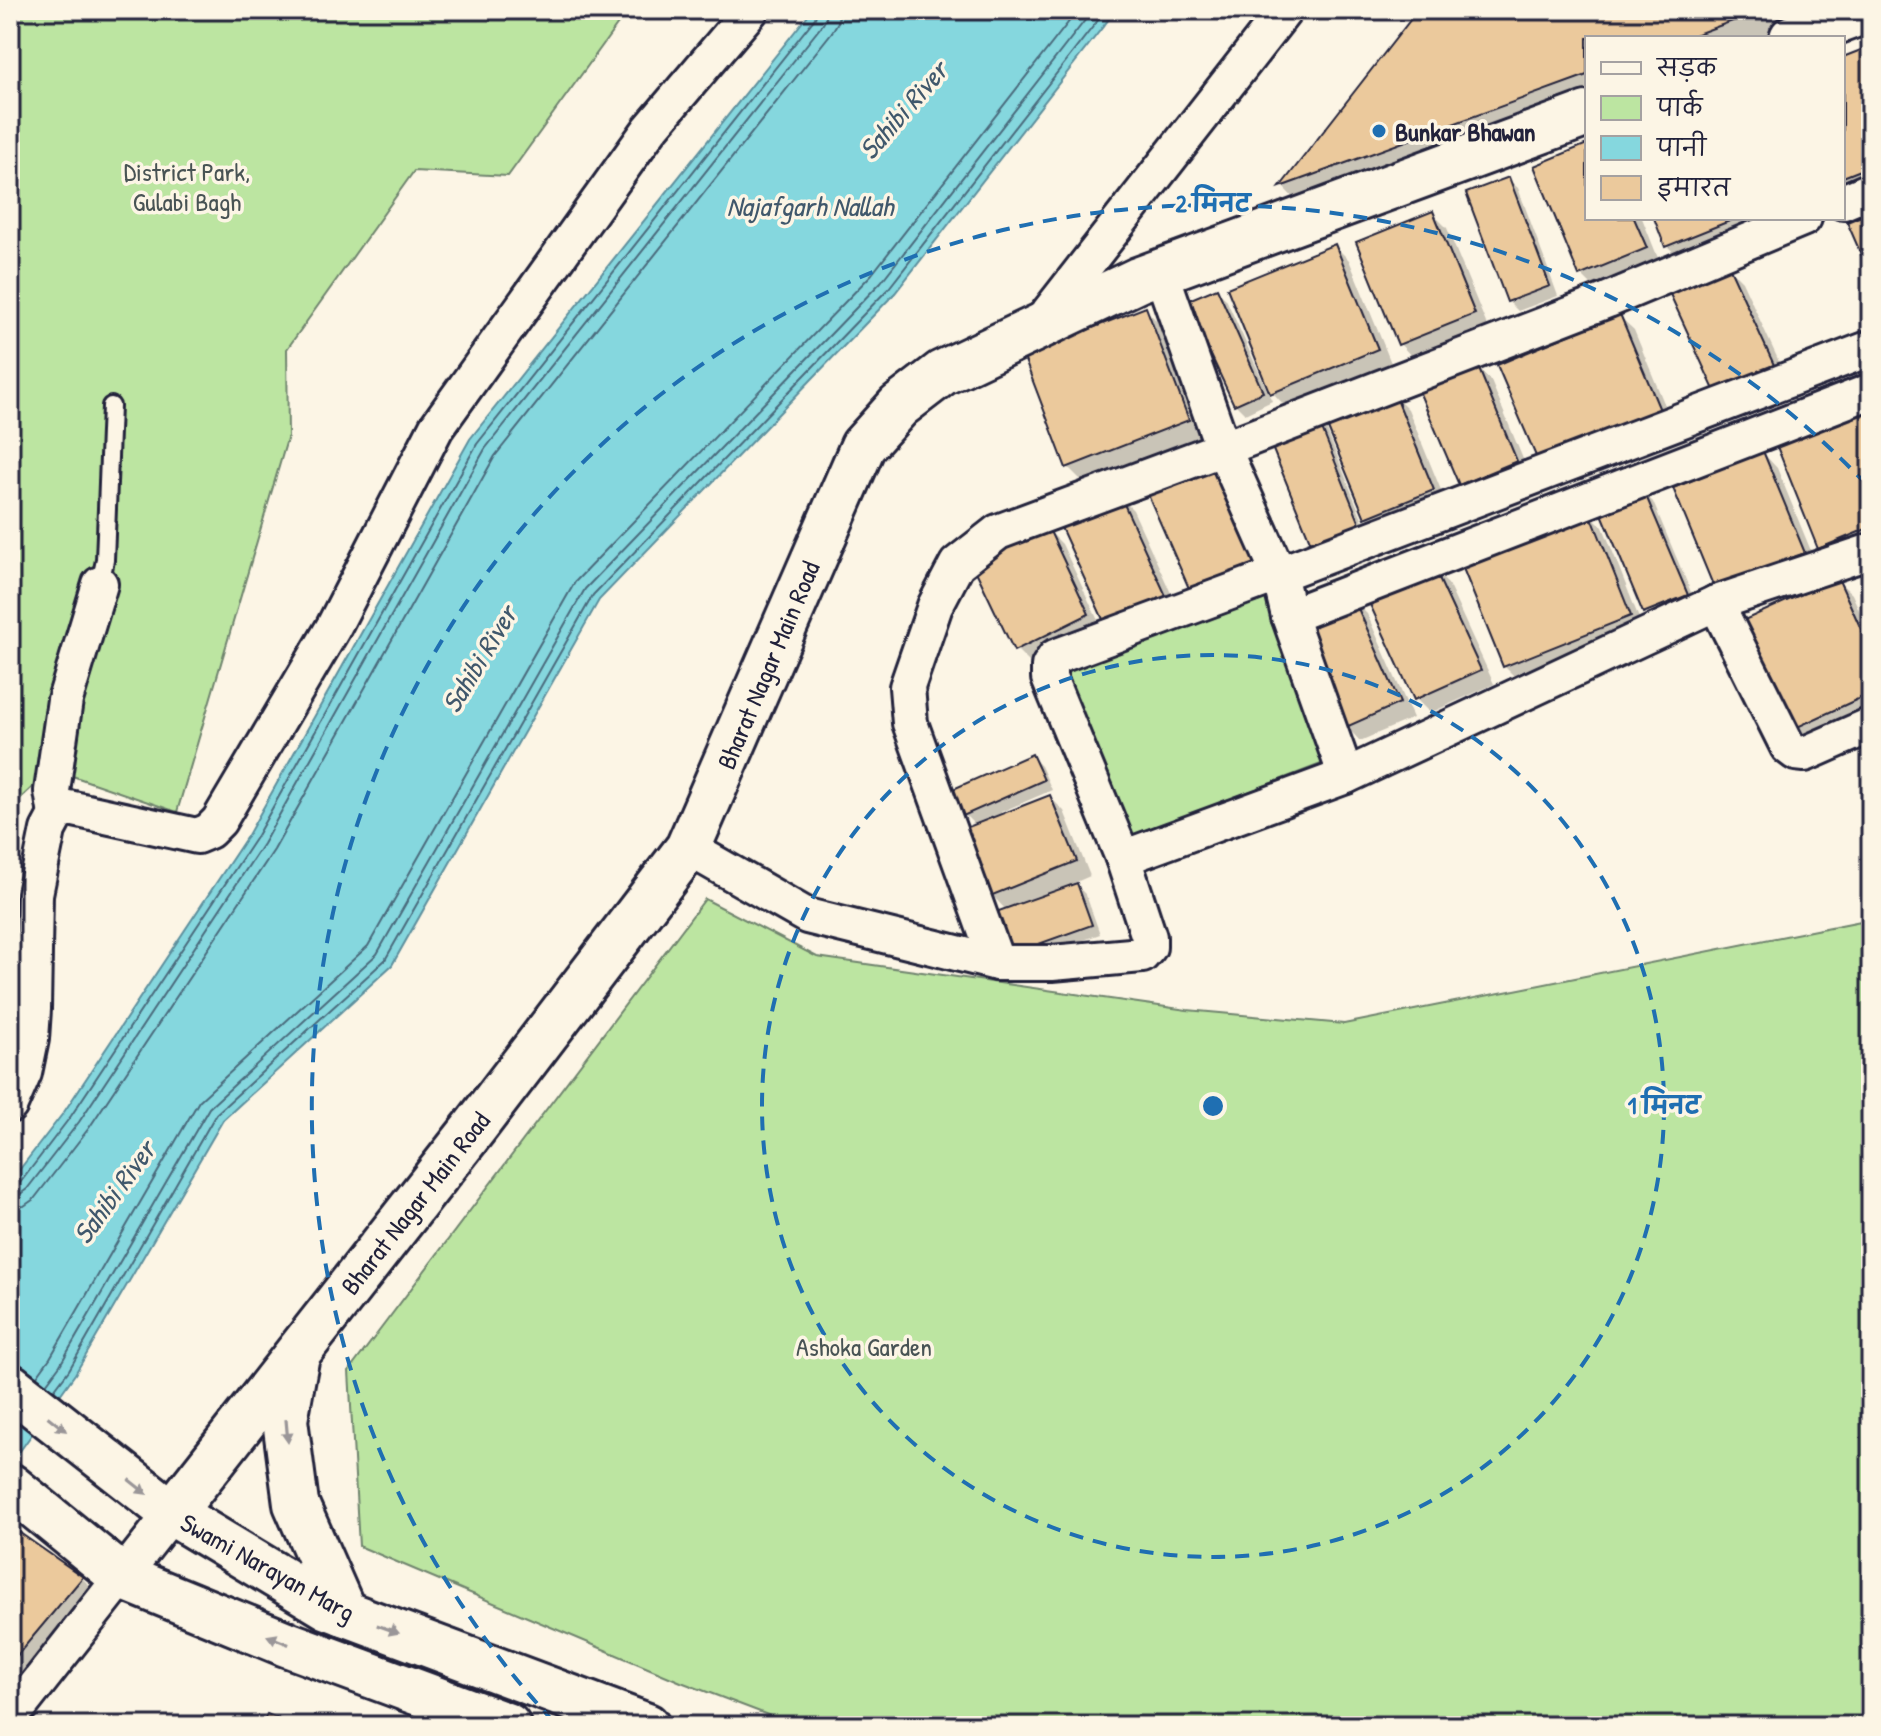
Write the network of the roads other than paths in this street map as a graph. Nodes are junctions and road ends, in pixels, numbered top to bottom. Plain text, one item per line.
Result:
1 (751, 10) edge
2 (1285, 10) edge
3 (1868, 10) edge
4 (1797, 36) edge
5 (1585, 115) edge
6 (1871, 190) edge
7 (1845, 201) edge
8 (1799, 220) edge
9 (1161, 272) junction
10 (1038, 327) junction
11 (1871, 348) edge
12 (1871, 391) edge
13 (111, 406) dead end
14 (1223, 448) junction
15 (1871, 551) edge
16 (1279, 574) junction
17 (100, 584) joint
18 (1716, 603) junction
19 (1289, 616) junction
20 (1871, 725) edge
21 (1346, 776) junction
22 (63, 811) junction
23 (688, 848) junction
24 (1123, 858) junction
25 (997, 963) junction
26 (10, 1105) edge
27 (297, 1354) junction
28 (10, 1386) edge
29 (10, 1486) edge
30 (172, 1513) junction
31 (122, 1577) junction
32 (344, 1613) junction
33 (16, 1712) edge
34 (508, 1726) edge
35 (647, 1726) edge

1 - 22 street
2 - 10 street
3 - 4 street
5 - 9 street, Bharat Nagar Main Road
6 - 7 street
8 - 14 street
9 - 10 street, Bharat Nagar Main Road
9 - 14 street
10 - 23 street, Bharat Nagar Main Road
11 - 16 street
12 - 19 street
13 - 17 lane
14 - 16 street
14 - 25 street
15 - 18 street
16 - 19 street
16 - 24 street
17 - 22 street
18 - 20 street
18 - 21 street
19 - 21 street
21 - 24 street
22 - 26 street
23 - 25 street
23 - 27 street, Bharat Nagar Main Road
24 - 25 street
27 - 30 street, Bharat Nagar Main Road
27 -> 32 street
28 -> 30 street, Swami Narayan Marg
29 - 31 street, Swami Narayan Marg
30 - 31 street
30 - 32 street, Swami Narayan Marg
31 - 33 street
34 -> 31 street, Swami Narayan Marg
32 -> 35 street, Swami Narayan Marg

